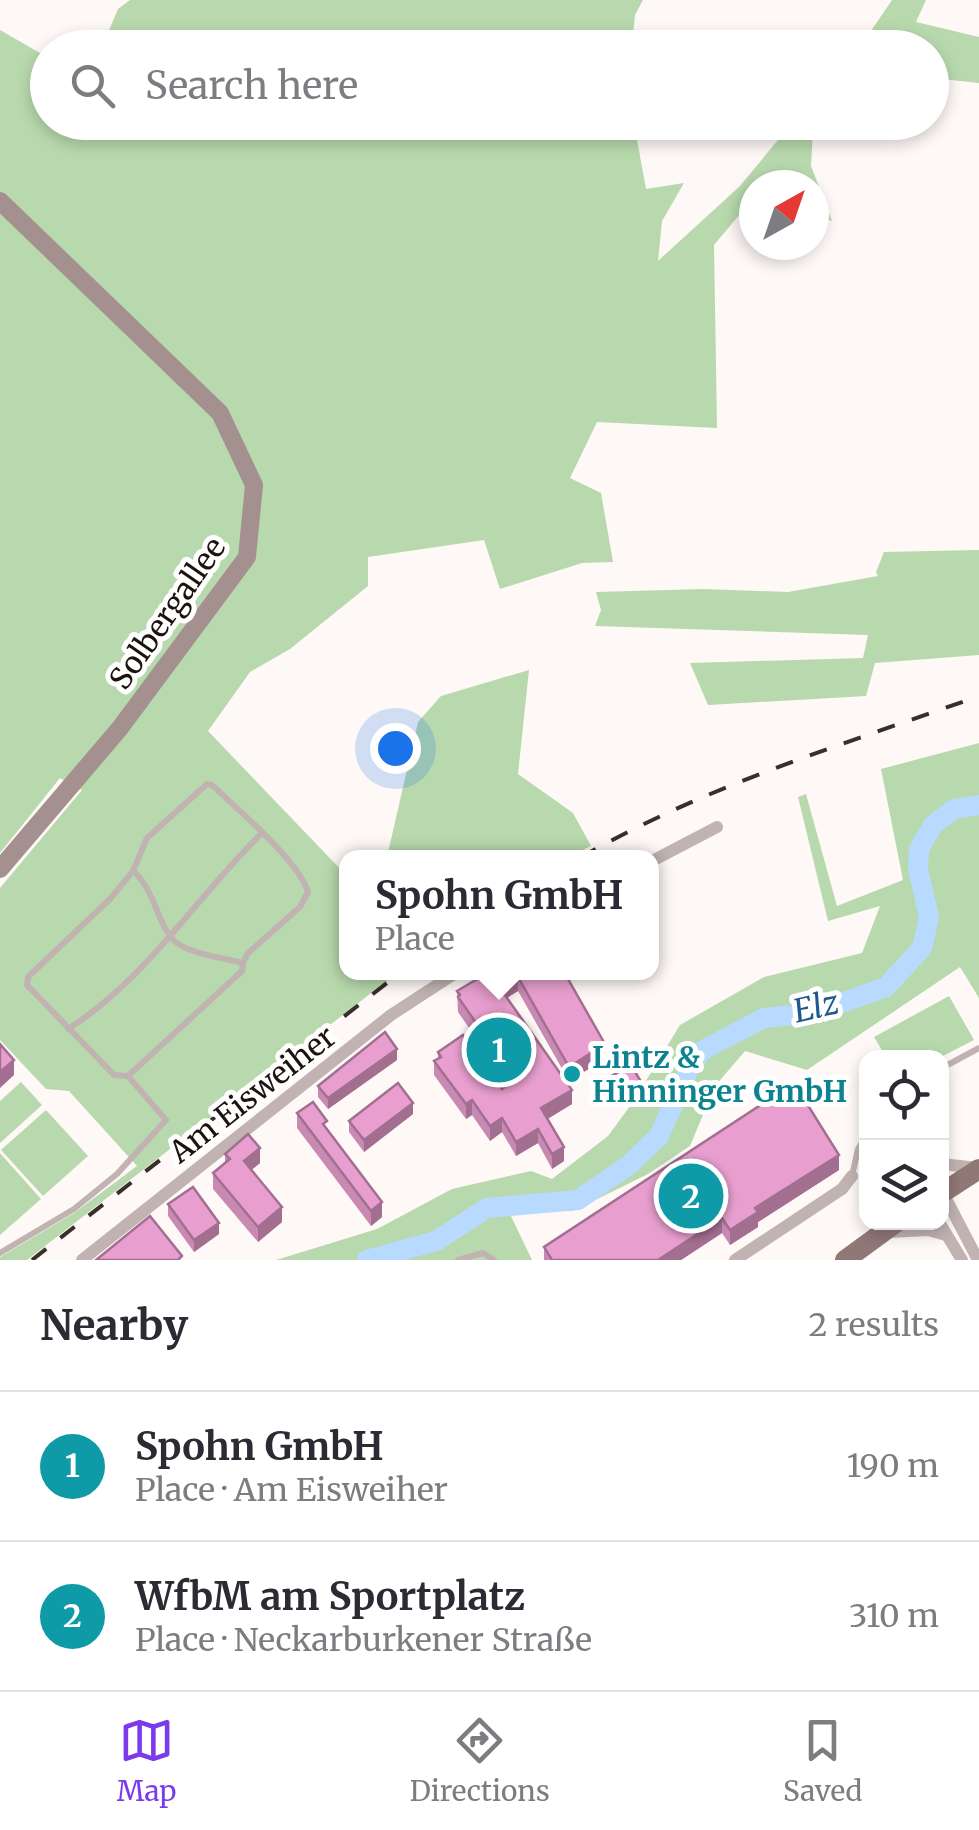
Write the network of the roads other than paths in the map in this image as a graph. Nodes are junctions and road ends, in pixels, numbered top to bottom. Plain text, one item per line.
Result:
1 (0, 201) edge
2 (718, 827) dead end
3 (262, 833) junction
4 (659, 857) edge
5 (0, 869) edge
6 (133, 870) junction
7 (169, 936) junction
8 (243, 963) junction
9 (445, 980) edge
10 (68, 1029) junction
11 (979, 1048) edge
12 (949, 1064) edge
13 (128, 1076) junction
14 (864, 1140) edge
15 (949, 1165) edge
16 (979, 1169) edge
17 (852, 1176) joint
18 (949, 1188) edge
19 (949, 1207) edge
20 (887, 1230) edge
21 (943, 1230) edge
22 (0, 1254) edge
23 (973, 1258) edge
24 (82, 1260) edge
25 (458, 1260) edge
26 (494, 1260) edge
27 (735, 1260) edge
28 (845, 1260) edge

1 - 5 street, Solbergallee
2 - 4 street
3 - 6 lane
3 - 7 lane
3 - 8 lane
6 - 7 lane
6 - 10 lane
7 - 8 lane
7 - 10 lane
8 - 13 lane
9 - 24 street, Am Eisweiher
10 - 13 lane
11 - 12 lane
13 - 22 lane
14 - 17 lane
15 - 16 street
16 - 18 main road
17 - 27 street
19 - 23 street
20 - 28 main road
21 - 23 street
25 - 26 lane

